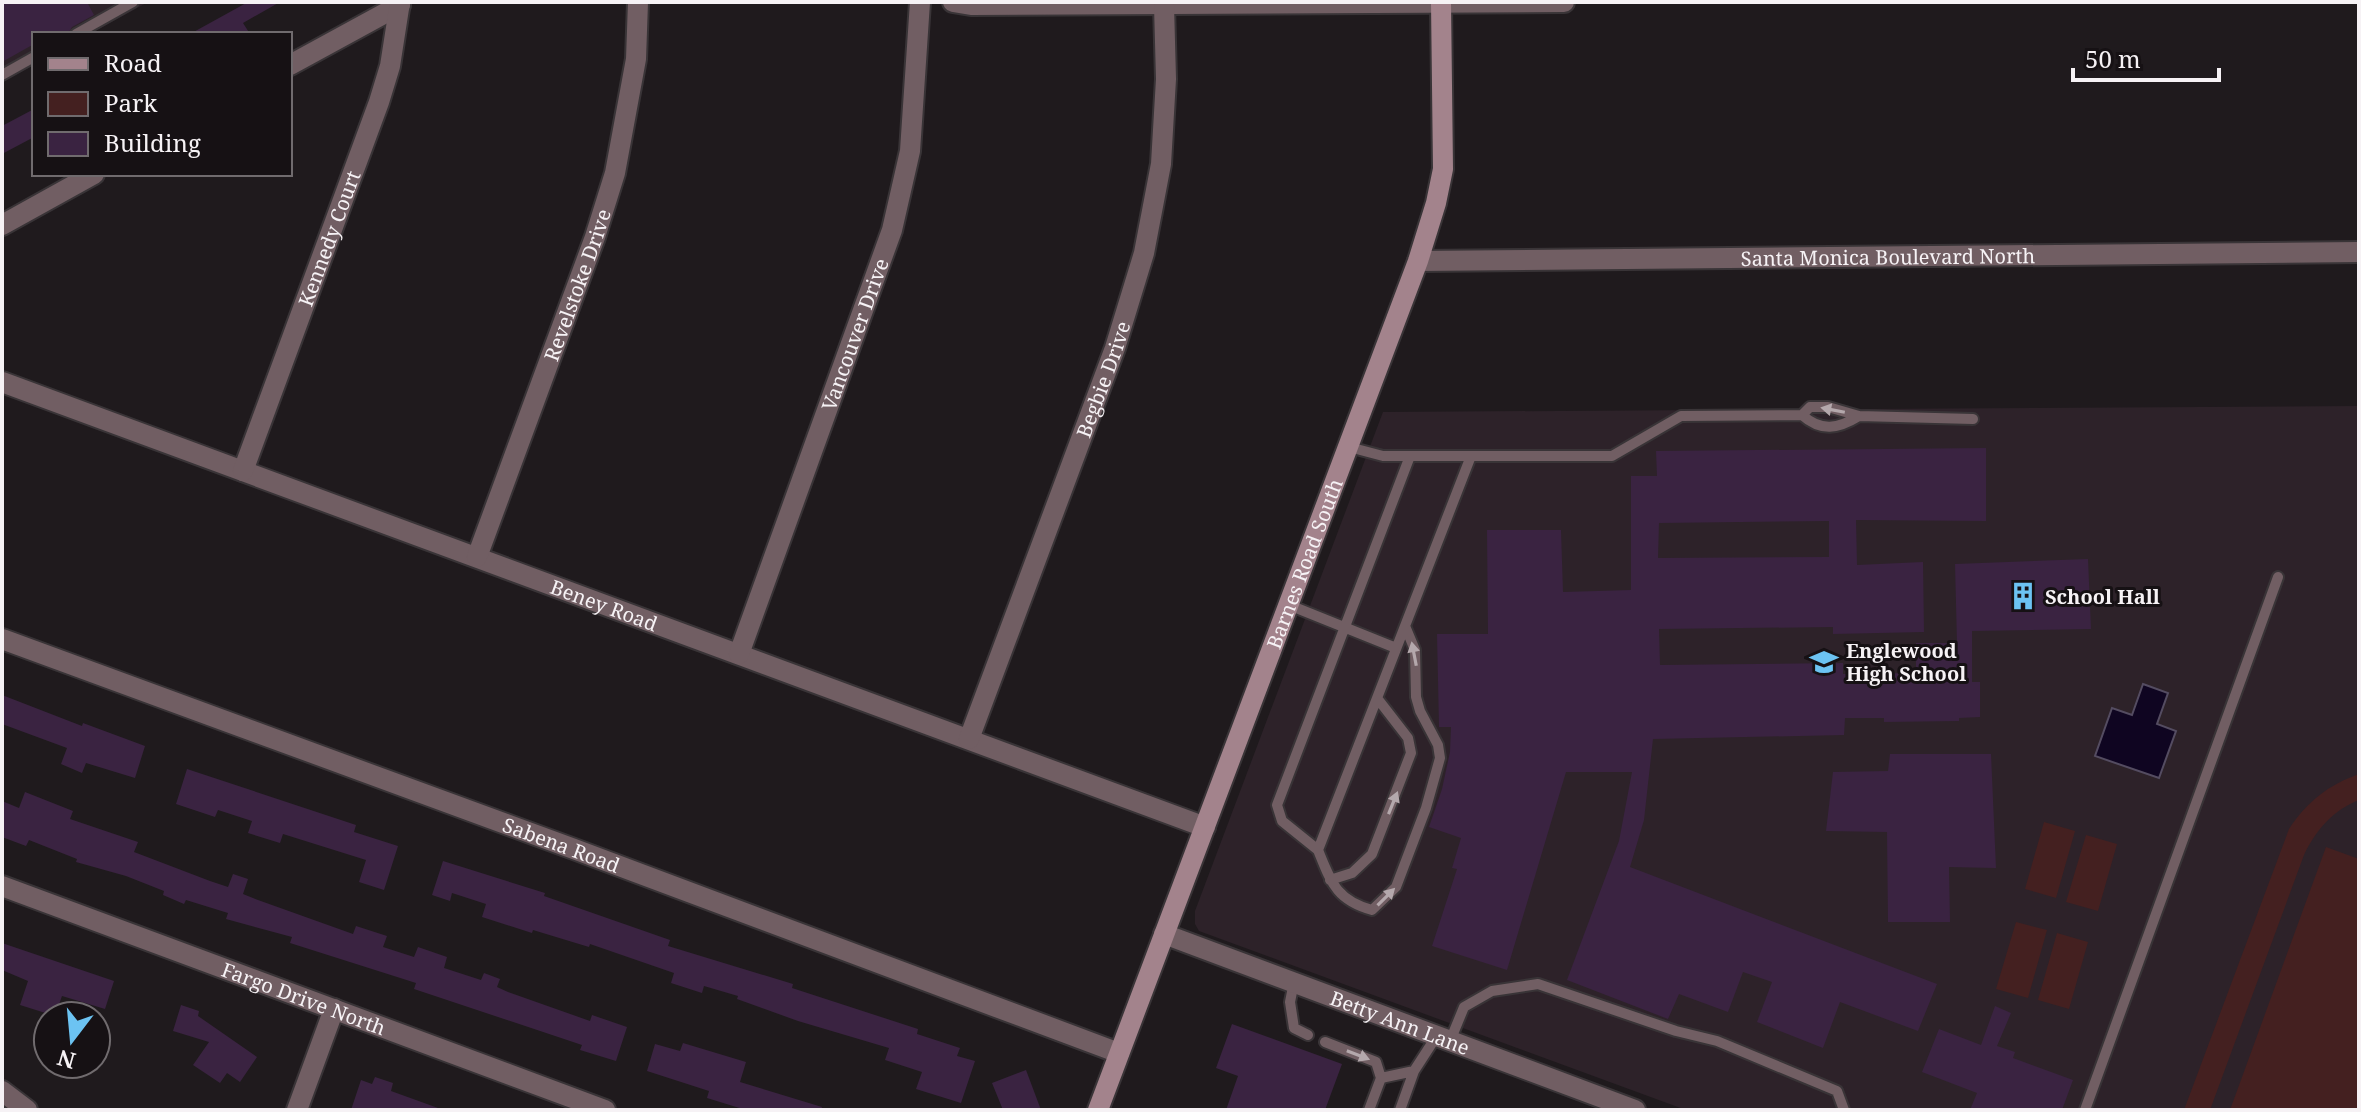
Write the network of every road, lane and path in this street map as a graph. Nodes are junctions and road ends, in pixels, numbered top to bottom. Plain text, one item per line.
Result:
1 (133, 2) edge
2 (638, 2) edge
3 (920, 2) edge
4 (953, 2) edge
5 (1564, 2) edge
6 (400, 3) edge
7 (1441, 3) edge
8 (1164, 5) junction
9 (80, 32) edge
10 (32, 58) edge
11 (292, 64) edge
12 (2, 75) edge
13 (90, 176) edge
14 (2, 225) edge
15 (2359, 252) edge
16 (1418, 261) junction
17 (2, 382) edge
18 (1802, 415) junction
19 (1859, 416) junction
20 (1973, 419) dead end
21 (1349, 447) junction
22 (1410, 456) junction
23 (1471, 456) junction
24 (243, 471) junction
25 (477, 557) junction
26 (2278, 577) dead end
27 (1289, 605) junction
28 (1405, 626) junction
29 (1345, 627) junction
30 (2, 639) edge
31 (1396, 648) junction
32 (739, 654) junction
33 (1377, 698) junction
34 (969, 739) junction
35 (1205, 827) junction
36 (1318, 850) junction
37 (1330, 880) junction
38 (2, 886) edge
39 (1164, 934) junction
40 (1294, 982) junction
41 (334, 1009) junction
42 (1308, 1035) dead end
43 (1443, 1039) junction
44 (1325, 1042) dead end
45 (1119, 1053) junction
46 (1414, 1071) junction
47 (1381, 1078) junction
48 (2, 1091) edge
49 (1584, 1101) edge
50 (27, 1110) edge
51 (297, 1110) edge
52 (605, 1110) edge
53 (1098, 1110) edge
54 (1369, 1110) edge
55 (1400, 1110) edge
56 (1635, 1110) edge
57 (1844, 1110) edge
58 (2085, 1110) edge

1 - 9 lane
2 - 25 street, Revelstoke Drive
3 - 32 street, Vancouver Drive
4 - 8 street
5 - 7 street
6 - 11 street
6 - 24 street, Kennedy Court
7 - 8 street
7 - 16 street, Barnes Road South
8 - 34 street, Begbie Drive
10 - 12 lane
13 - 14 street
15 - 16 street, Santa Monica Boulevard North
16 - 21 street, Barnes Road South
17 - 24 street, Beney Road
19 -> 18 lane
18 - 19 lane
18 - 23 lane
19 - 20 lane
21 - 22 lane
21 - 27 street, Barnes Road South
22 - 23 lane
22 - 29 lane
23 - 28 lane
24 - 25 street, Beney Road
25 - 32 street, Beney Road
26 - 58 lane
27 - 29 lane
27 - 35 street, Barnes Road South
28 - 31 lane
37 -> 28 lane
29 - 31 lane
29 - 36 lane
30 - 45 street, Sabena Road
31 - 33 lane
32 - 34 street, Beney Road
33 - 36 lane
37 -> 33 lane
34 - 35 street, Beney Road
35 - 39 street, Barnes Road South
36 - 37 lane
38 - 41 street, Fargo Drive North
39 - 40 street, Betty Ann Lane
39 - 45 street, Barnes Road South
40 - 42 lane
40 - 43 street, Betty Ann Lane
41 - 51 street
41 - 52 street, Fargo Drive North
43 - 46 lane
43 - 49 street, Betty Ann Lane
43 - 57 lane
44 -> 47 lane
45 - 53 street, Barnes Road South
46 - 47 lane
46 - 55 lane
47 - 54 lane
48 - 50 street
49 - 56 street, Betty Ann Lane

